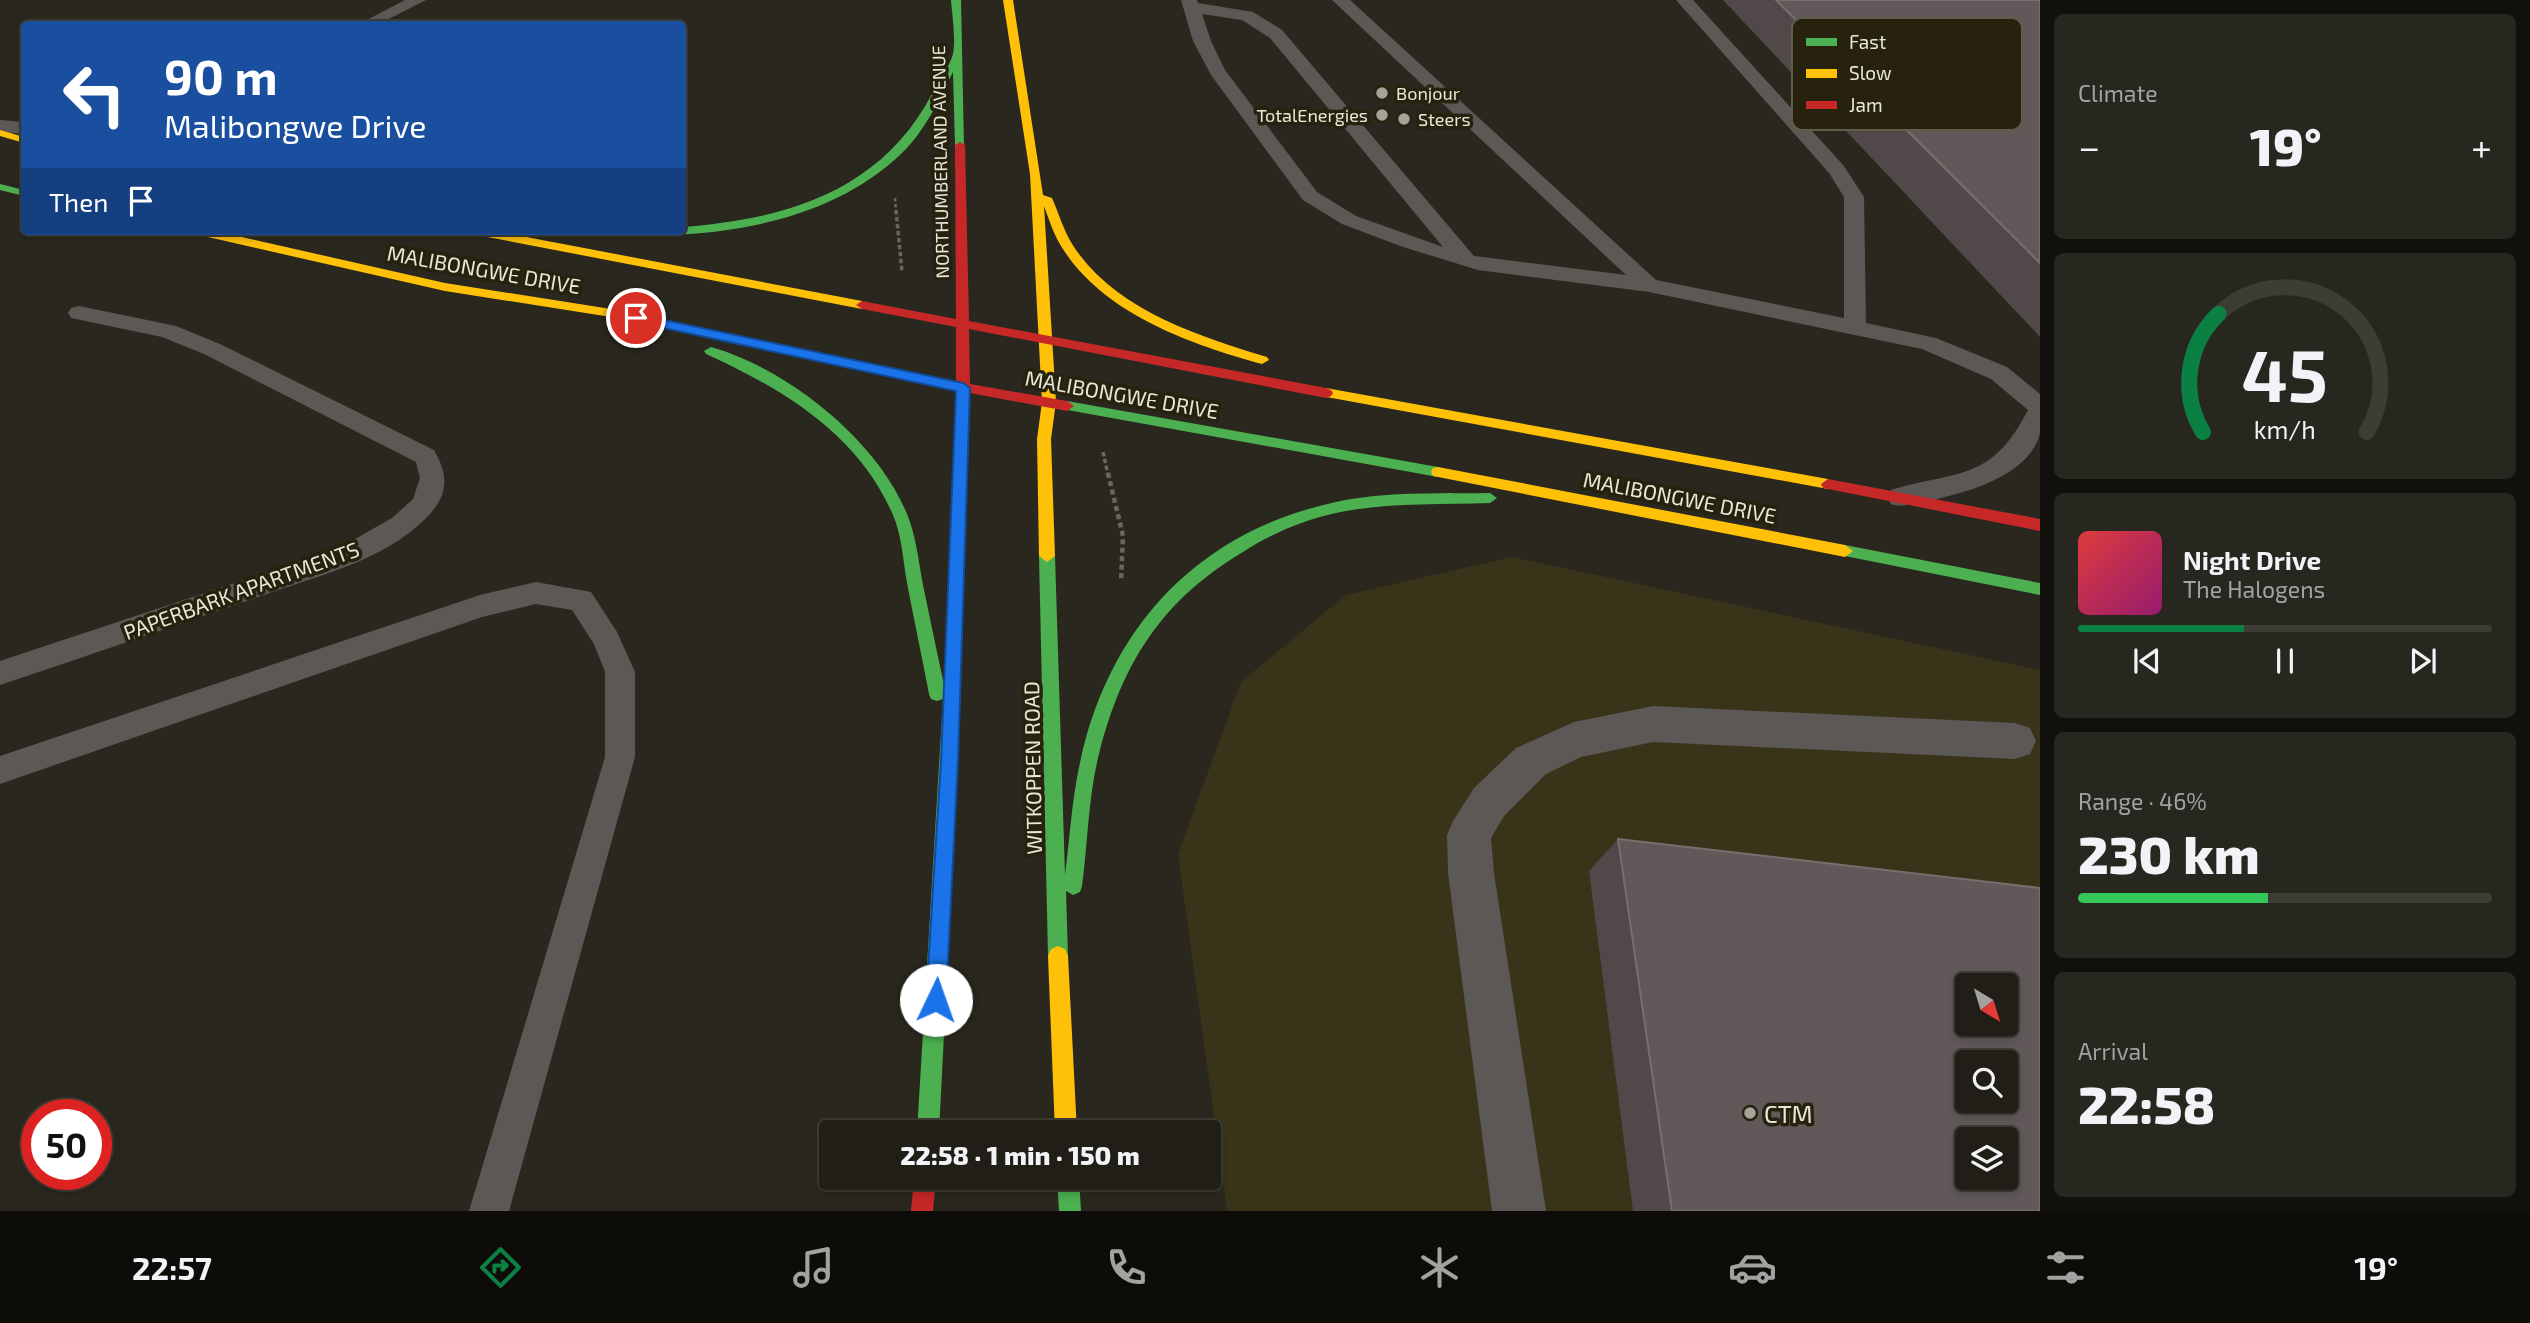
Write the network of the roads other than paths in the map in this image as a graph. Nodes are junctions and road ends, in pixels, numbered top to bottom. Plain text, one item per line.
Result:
1 (418, 0) edge
2 (956, 0) edge
3 (1009, 0) edge
4 (1340, 0) edge
5 (1684, 0) edge
6 (1190, 4) edge
7 (373, 21) edge
8 (959, 49) junction
9 (1792, 120) edge
10 (0, 126) edge
11 (21, 128) edge
12 (1801, 130) edge
13 (0, 133) edge
14 (21, 139) edge
15 (1035, 174) junction
16 (0, 187) edge
17 (21, 191) edge
18 (686, 232) edge
19 (217, 235) edge
20 (498, 235) edge
21 (1466, 260) junction
22 (1649, 285) junction
23 (79, 313) dead end
24 (611, 313) junction
25 (960, 323) junction
26 (1855, 329) junction
27 (1047, 341) junction
28 (1276, 365) dead end
29 (1299, 371) dead end
30 (963, 388) junction
31 (1048, 402) junction
32 (2040, 409) edge
33 (1529, 432) junction
34 (1569, 496) junction
35 (1900, 497) junction
36 (2040, 525) edge
37 (2040, 589) edge
38 (0, 673) edge
39 (2015, 741) dead end
40 (949, 761) junction
41 (0, 770) edge
42 (1058, 974) junction
43 (929, 1120) edge
44 (1065, 1120) edge
45 (924, 1190) edge
46 (1069, 1190) edge
47 (489, 1211) edge
48 (922, 1211) edge
49 (1070, 1211) edge
50 (1519, 1211) edge

1 - 7 lane
2 - 8 main road, NORTHUMBERLAND AVENUE
3 - 15 main road
4 - 22 lane
5 - 9 lane
6 - 21 lane
6 - 21 lane
8 - 18 main road
8 - 25 main road, NORTHUMBERLAND AVENUE
10 - 11 lane
12 - 26 lane
13 - 14 main road
15 - 27 main road
15 - 28 main road
16 - 17 main road
19 - 24 main road, MALIBONGWE DRIVE
20 - 25 main road, MALIBONGWE DRIVE
21 - 22 lane
22 - 26 lane
23 - 38 lane, PAPERBARK APARTMENTS
24 - 30 main road, MALIBONGWE DRIVE
24 - 40 main road
25 - 27 main road, MALIBONGWE DRIVE
25 - 30 main road, NORTHUMBERLAND AVENUE
26 - 32 lane
27 - 31 main road, WITKOPPEN ROAD
27 - 33 main road, MALIBONGWE DRIVE
29 - 33 main road
30 - 31 main road, MALIBONGWE DRIVE
30 - 40 main road
31 - 34 main road, MALIBONGWE DRIVE
31 - 42 main road, WITKOPPEN ROAD
32 - 35 lane
33 - 35 main road, MALIBONGWE DRIVE
34 - 37 main road, MALIBONGWE DRIVE
34 - 42 main road
35 - 36 main road, MALIBONGWE DRIVE
39 - 50 street
40 - 43 main road
41 - 47 lane
42 - 44 main road, WITKOPPEN ROAD
45 - 48 main road
46 - 49 main road

